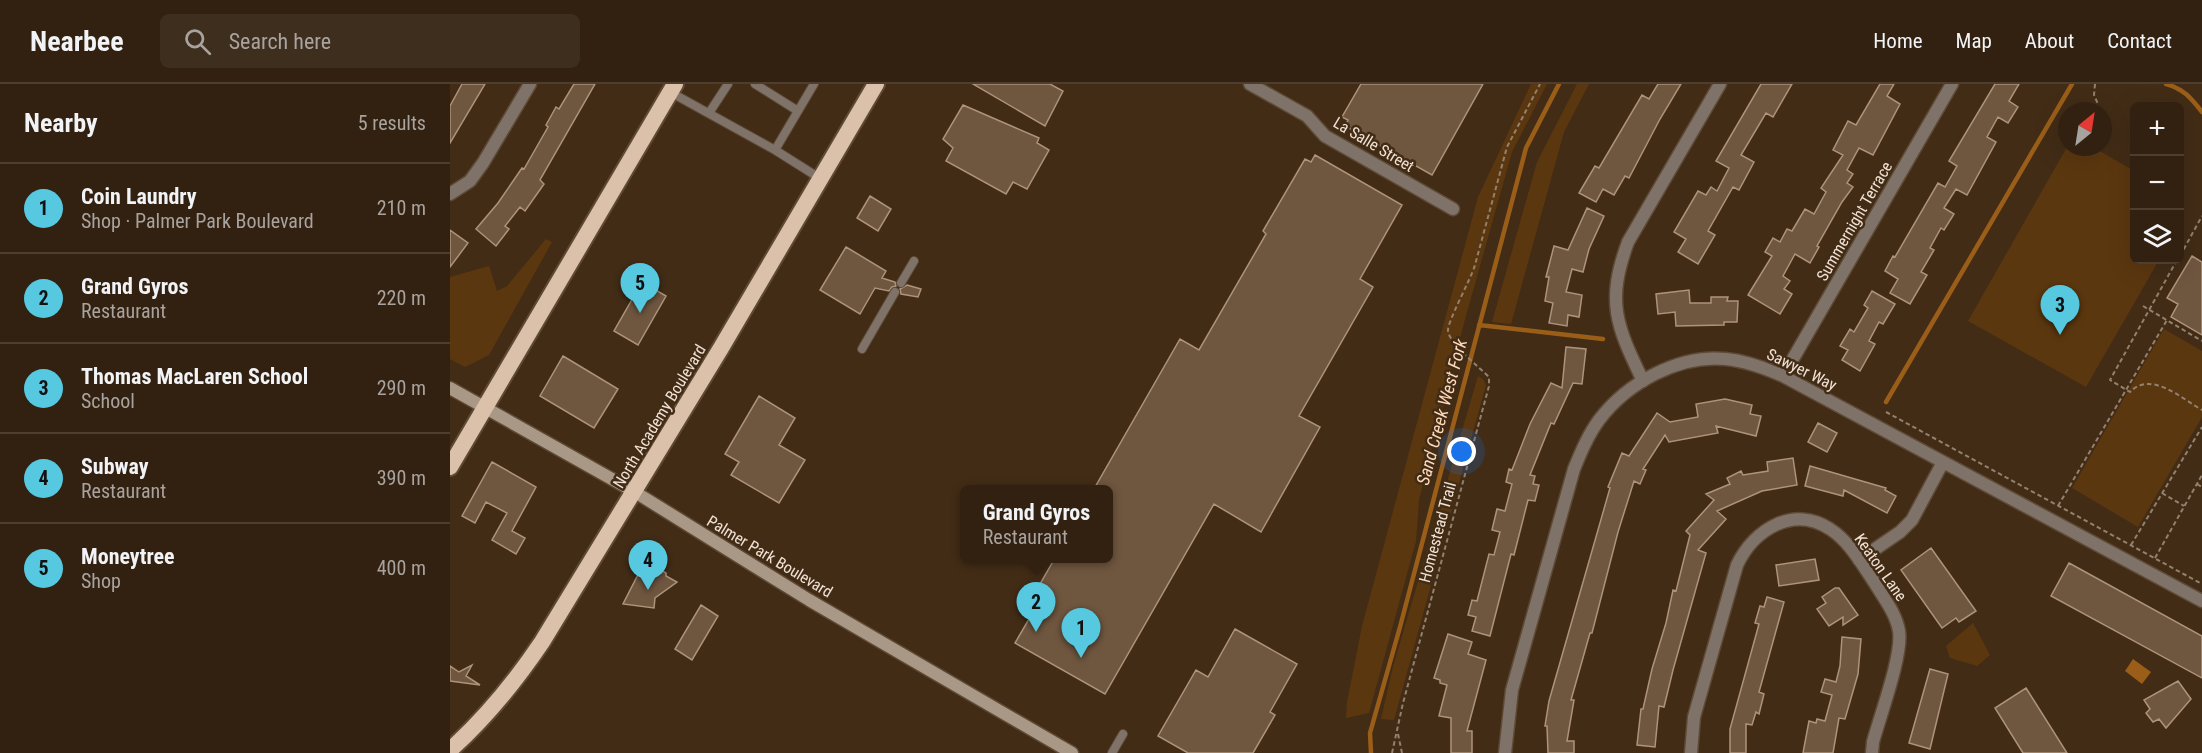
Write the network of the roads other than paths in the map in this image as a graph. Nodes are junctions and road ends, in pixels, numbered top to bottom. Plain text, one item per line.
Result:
1 (530, 84) edge
2 (728, 84) edge
3 (755, 84) edge
4 (814, 84) edge
5 (876, 84) edge
6 (1250, 84) edge
7 (1720, 84) edge
8 (1952, 84) edge
9 (673, 88) edge
10 (798, 111) junction
11 (710, 113) junction
12 (775, 150) junction
13 (820, 179) junction
14 (450, 194) edge
15 (1453, 209) dead end
16 (914, 261) dead end
17 (901, 283) dead end
18 (895, 292) dead end
19 (862, 349) dead end
20 (1783, 375) junction
21 (1643, 381) junction
22 (450, 388) edge
23 (485, 408) junction
24 (1943, 462) junction
25 (450, 467) edge
26 (635, 492) junction
27 (1859, 560) junction
28 (2202, 601) edge
29 (1123, 734) dead end
30 (450, 750) edge
31 (1072, 753) edge
32 (1112, 753) edge
33 (1505, 753) edge
34 (1691, 753) edge
35 (1872, 753) edge

1 - 14 street
2 - 11 lane
3 - 10 lane
4 - 10 lane
5 - 13 highway, North Academy Boulevard
6 - 15 street, La Salle Street
7 - 21 street
8 - 20 street, Summernight Terrace
9 - 11 lane
9 - 23 highway
10 - 12 lane
11 - 12 lane
12 - 13 lane
13 - 26 highway, North Academy Boulevard
16 - 17 lane
18 - 19 lane
20 - 21 street, Sawyer Way
20 - 24 street, Sawyer Way
21 - 33 street, Sawyer Way
22 - 23 main road, Palmer Park Boulevard
23 - 25 highway
23 - 26 main road, Palmer Park Boulevard
24 - 27 street
24 - 28 street, Sawyer Way
26 - 30 highway, North Academy Boulevard
26 - 31 main road, Palmer Park Boulevard
27 - 34 street, Keaton Lane
27 - 35 street, Keaton Lane
29 - 32 lane

